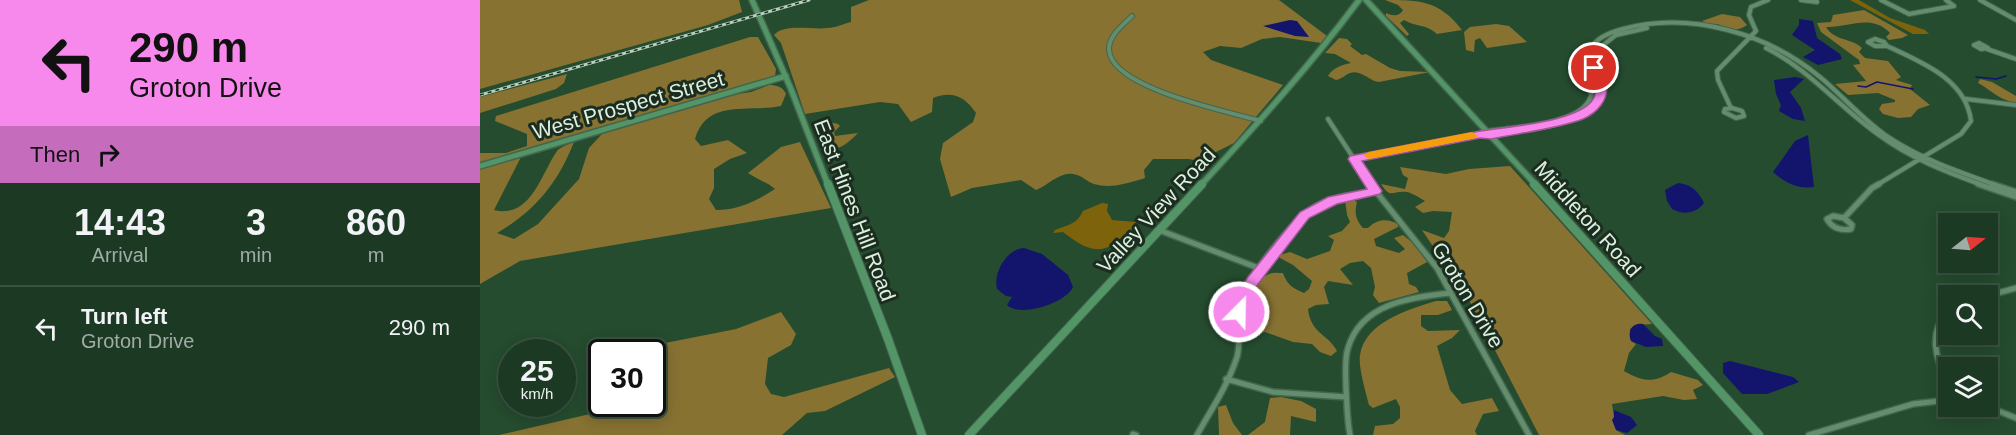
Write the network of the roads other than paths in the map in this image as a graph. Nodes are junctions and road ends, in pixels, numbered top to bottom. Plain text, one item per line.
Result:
1 (752, 0) edge
2 (1359, 0) edge
3 (1366, 0) edge
4 (1768, 0) edge
5 (1802, 0) edge
6 (1816, 0) edge
7 (1881, 0) edge
8 (1946, 0) edge
9 (1980, 0) edge
10 (1132, 16) dead end
11 (2016, 20) edge
12 (1632, 28) junction
13 (1748, 39) junction
14 (1887, 46) junction
15 (1987, 49) dead end
16 (2016, 59) edge
17 (786, 76) junction
18 (1591, 78) junction
19 (1598, 78) junction
20 (1829, 91) junction
21 (1835, 91) junction
22 (1966, 99) junction
23 (2016, 105) edge
24 (1731, 108) dead end
25 (1328, 119) dead end
26 (1261, 121) junction
27 (1490, 133) junction
28 (1920, 158) junction
29 (1354, 159) junction
30 (480, 166) edge
31 (1375, 191) junction
32 (2016, 195) edge
33 (1844, 218) junction
34 (1159, 230) junction
35 (1261, 269) junction
36 (2016, 288) edge
37 (1451, 293) junction
38 (1998, 293) edge
39 (1938, 324) edge
40 (1938, 360) edge
41 (1226, 380) junction
42 (1346, 397) junction
43 (1938, 401) edge
44 (1998, 411) edge
45 (2016, 418) edge
46 (922, 435) edge
47 (969, 435) edge
48 (1197, 435) edge
49 (1350, 435) edge
50 (1529, 435) edge
51 (1759, 435) edge
52 (1809, 435) edge

1 - 17 street, East Hines Hill Road
2 - 26 street, Valley View Road
3 - 27 street, Middleton Road
4 - 13 street
5 - 6 street
7 - 8 street
9 - 11 street
10 - 26 street
12 - 13 street
12 - 18 street
12 - 19 street
13 - 20 street
13 - 21 street
13 - 24 street
14 - 14 street
14 - 22 street
15 - 16 street
17 - 30 street, West Prospect Street
17 - 46 street, East Hines Hill Road
18 - 19 street
18 - 27 street
19 - 27 street
20 - 21 street
20 - 28 street
21 - 28 street
22 - 23 street
22 - 28 street
25 - 29 street, Groton Drive
26 - 34 street, Valley View Road
27 - 29 street
27 - 51 street, Middleton Road
28 - 32 street
28 - 33 street
29 - 31 street, Groton Drive
31 - 35 street
31 - 37 street, Groton Drive
33 - 33 street
34 - 35 street
34 - 47 street, Valley View Road
35 - 41 street
36 - 38 street
37 - 42 street
37 - 50 street, Groton Drive
39 - 40 street
41 - 42 street
41 - 48 street
42 - 49 street
43 - 52 street
44 - 45 street

